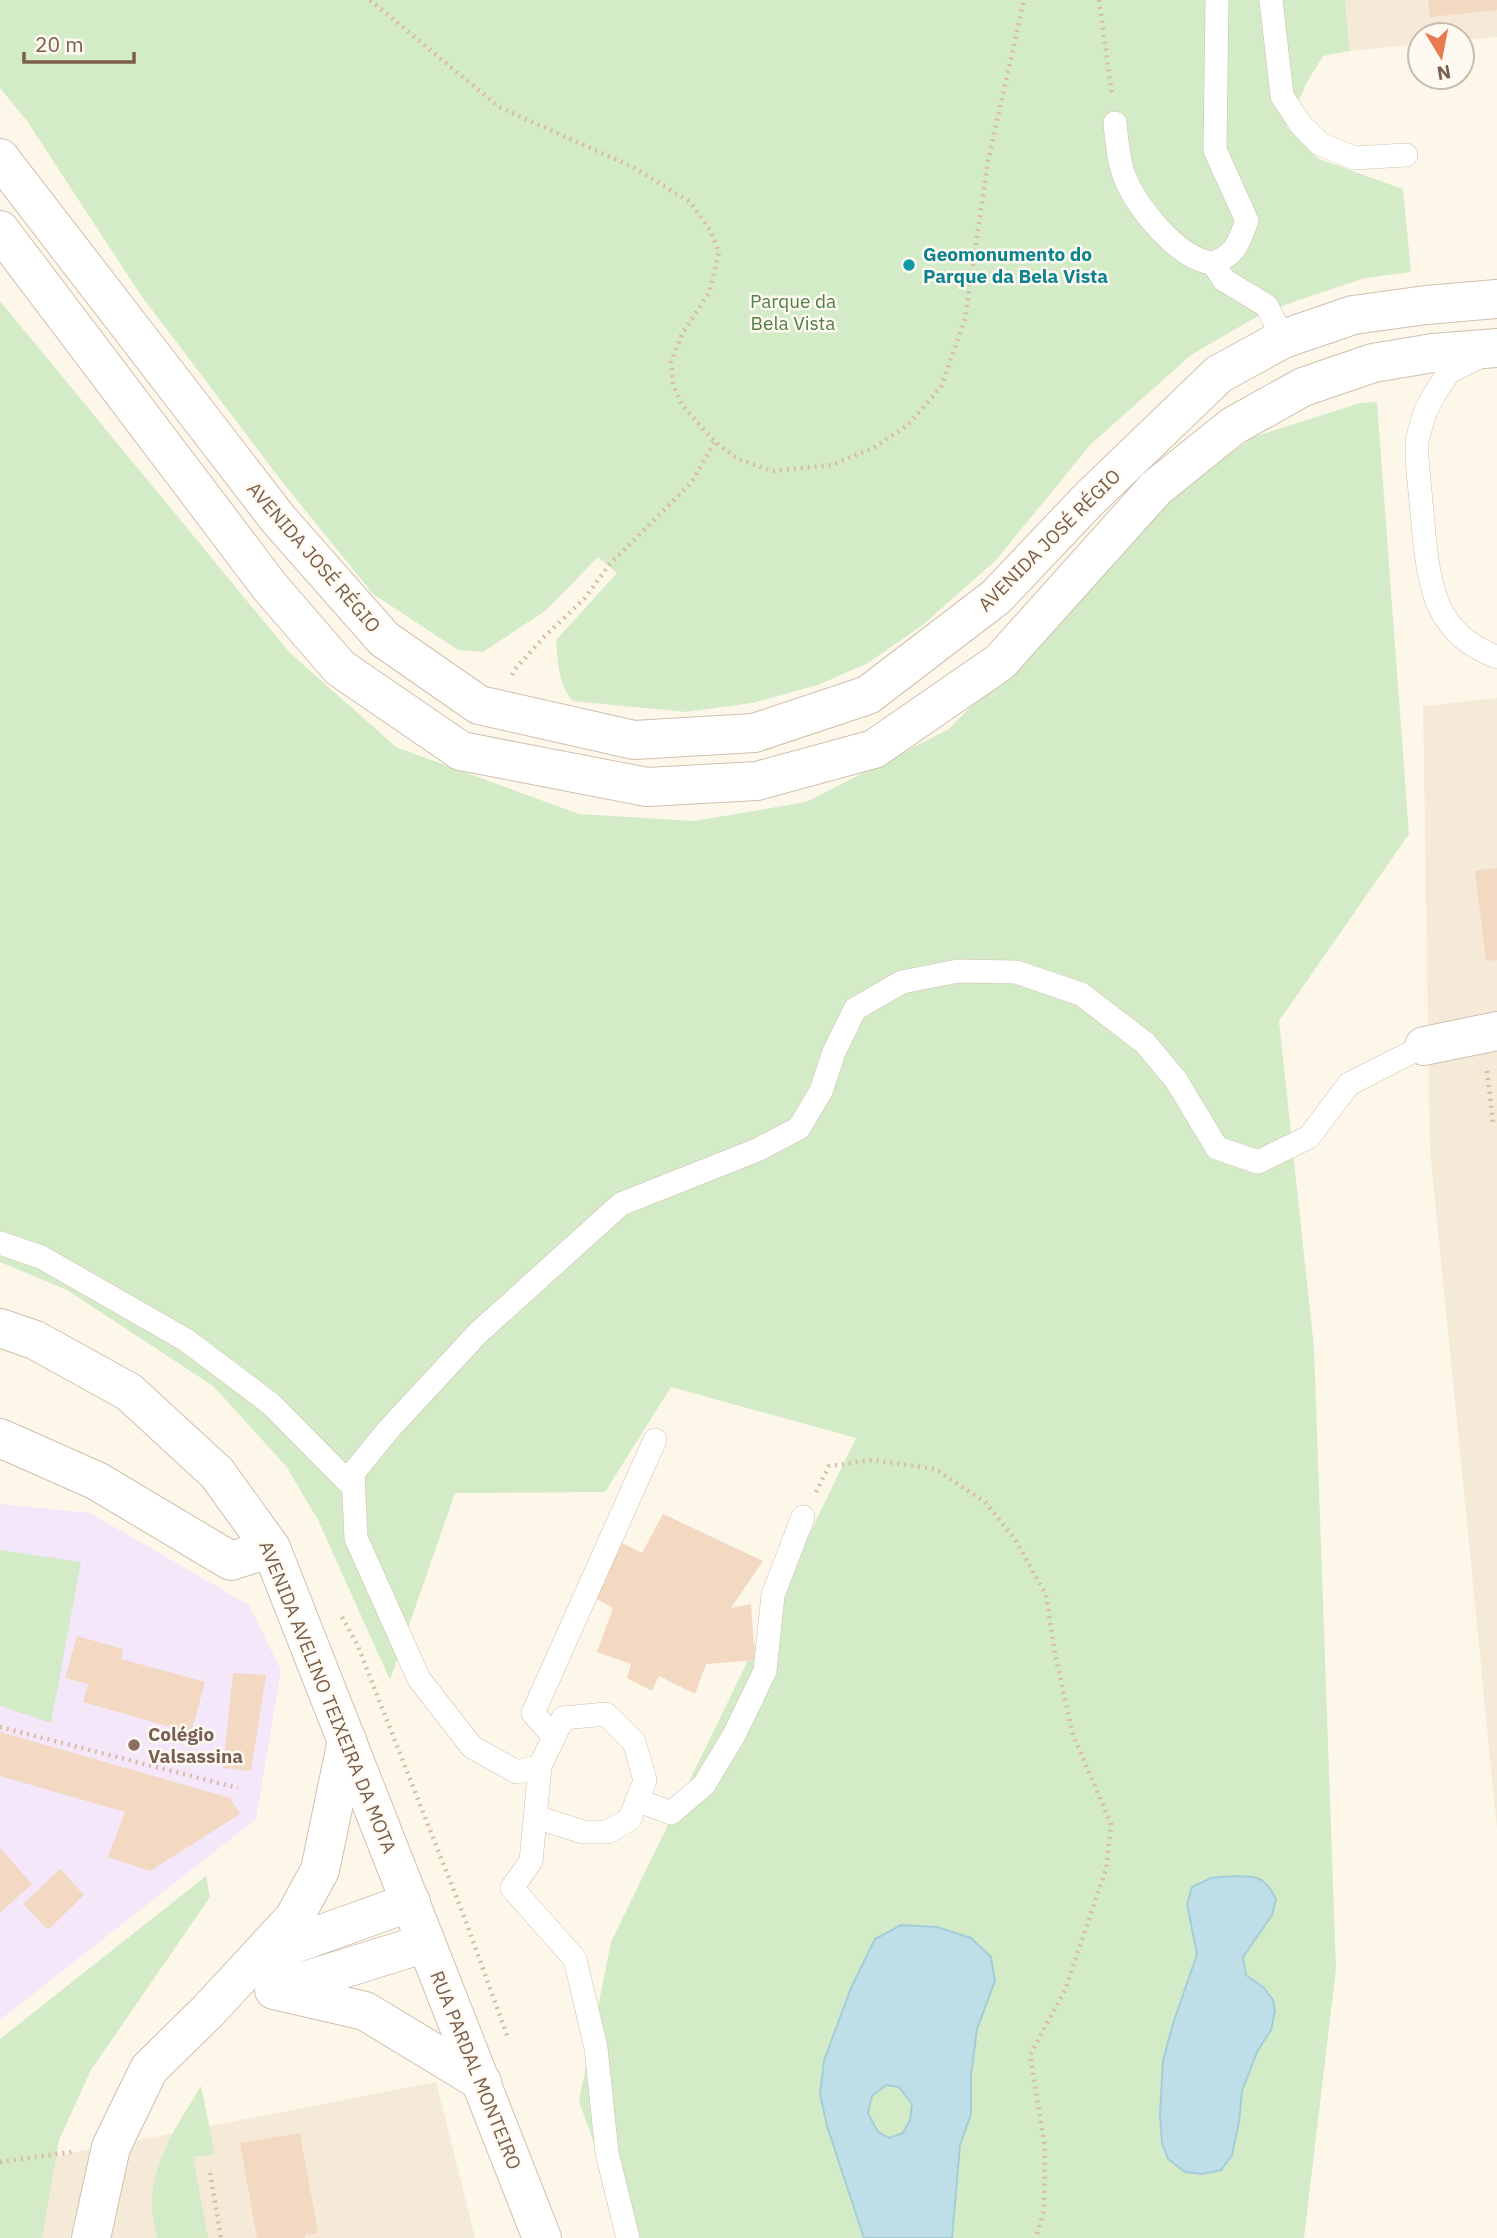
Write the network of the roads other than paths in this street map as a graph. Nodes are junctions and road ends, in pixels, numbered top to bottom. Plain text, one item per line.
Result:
1 (1217, 0) edge
2 (1271, 0) edge
3 (1115, 123) road end
4 (1406, 155) dead end
5 (0, 158) edge
6 (0, 230) edge
7 (1213, 263) junction
8 (1497, 299) edge
9 (1283, 339) junction
10 (1497, 348) edge
11 (1497, 657) edge
12 (1497, 1031) edge
13 (1442, 1042) joint
14 (0, 1242) edge
15 (0, 1328) edge
16 (0, 1438) edge
17 (655, 1440) dead end
18 (354, 1487) junction
19 (803, 1517) road end
20 (271, 1548) junction
21 (554, 1737) junction
22 (347, 1740) junction
23 (540, 1766) junction
24 (637, 1800) junction
25 (536, 1817) junction
26 (411, 1902) junction
27 (426, 1943) junction
28 (267, 1973) junction
29 (482, 2082) junction
30 (91, 2238) edge
31 (542, 2238) edge
32 (628, 2238) edge

1 - 7 lane
2 - 4 lane
3 - 7 lane
5 - 9 street, AVENIDA JOSÉ RÉGIO
6 - 10 street, AVENIDA JOSÉ RÉGIO
7 - 9 lane
8 - 9 street, AVENIDA JOSÉ RÉGIO
10 - 11 lane
12 - 13 street
13 - 18 lane
14 - 18 lane
15 - 20 street, AVENIDA AVELINO TEIXEIRA DA MOTA
16 - 20 street
17 - 21 lane
18 - 23 lane
19 - 24 lane
20 - 22 street, AVENIDA AVELINO TEIXEIRA DA MOTA
21 - 23 lane
21 - 24 lane
22 - 26 street, AVENIDA AVELINO TEIXEIRA DA MOTA
22 - 28 street
23 - 25 lane
24 - 25 lane
25 - 32 lane
26 - 27 street, RUA PARDAL MONTEIRO
26 - 28 street
27 - 28 street
27 - 29 street, RUA PARDAL MONTEIRO
28 - 29 street
28 - 30 street
29 - 31 street, RUA PARDAL MONTEIRO

